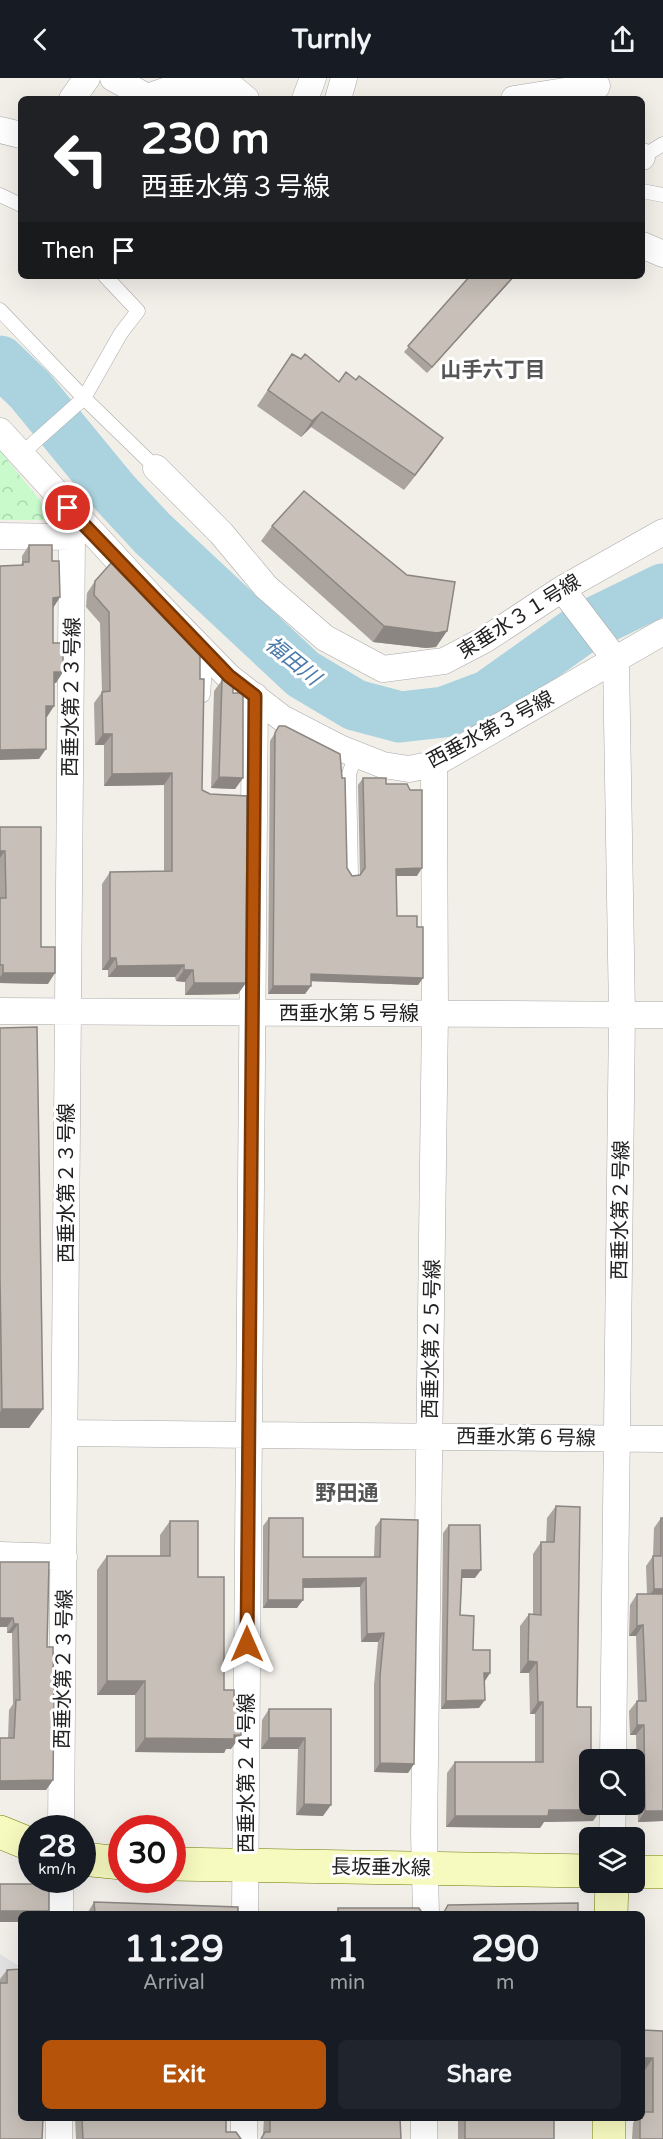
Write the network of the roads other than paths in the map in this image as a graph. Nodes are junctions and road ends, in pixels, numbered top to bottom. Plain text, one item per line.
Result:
1 (87, 78) edge
2 (112, 78) edge
3 (313, 78) edge
4 (344, 78) edge
5 (600, 88) edge
6 (74, 96) edge
7 (145, 96) edge
8 (150, 96) edge
9 (242, 96) edge
10 (306, 96) edge
11 (339, 96) edge
12 (537, 96) edge
13 (0, 130) edge
14 (18, 134) edge
15 (663, 144) edge
16 (645, 155) edge
17 (645, 192) edge
18 (0, 195) edge
19 (663, 195) edge
20 (18, 204) edge
21 (645, 246) edge
22 (663, 254) edge
23 (108, 279) edge
24 (0, 310) edge
25 (84, 398) junction
26 (0, 431) edge
27 (20, 455) junction
28 (156, 468) joint
29 (78, 531) junction
30 (663, 532) edge
31 (0, 536) edge
32 (562, 589) junction
33 (663, 632) edge
34 (206, 652) junction
35 (616, 660) junction
36 (255, 696) junction
37 (203, 715) edge
38 (356, 754) junction
39 (434, 764) junction
40 (351, 875) edge
41 (0, 1011) edge
42 (67, 1011) junction
43 (252, 1013) junction
44 (435, 1014) junction
45 (622, 1014) junction
46 (663, 1015) edge
47 (66, 1433) junction
48 (248, 1434) junction
49 (430, 1435) junction
50 (618, 1439) junction
51 (663, 1439) edge
52 (0, 1555) edge
53 (64, 1557) junction
54 (613, 1749) edge
55 (61, 1815) edge
56 (0, 1832) edge
57 (18, 1839) edge
58 (18, 1858) edge
59 (0, 1859) edge
60 (186, 1864) edge
61 (245, 1866) junction
62 (426, 1867) junction
63 (579, 1871) edge
64 (645, 1872) edge
65 (663, 1872) edge
66 (60, 1893) edge
67 (612, 1893) edge
68 (60, 1911) edge
69 (245, 1911) edge
70 (426, 1911) edge
71 (611, 1911) edge
72 (59, 2121) edge
73 (244, 2121) edge
74 (424, 2121) edge
75 (609, 2121) edge
76 (59, 2139) edge
77 (244, 2139) edge
78 (424, 2139) edge
79 (609, 2139) edge

1 - 6 street
2 - 7 street
3 - 10 street
4 - 11 street
5 - 12 street
8 - 9 street
13 - 14 street
15 - 16 lane
17 - 19 lane
18 - 20 lane
21 - 22 street
23 - 25 lane
24 - 25 lane
25 - 27 lane
25 - 28 lane
26 - 27 street, 西垂水第３号線
27 - 29 street, 西垂水第３号線
28 - 32 street, 東垂水３１号線
29 - 31 street
29 - 34 street, 西垂水第３号線
29 - 42 street, 西垂水第２３号線
30 - 32 street, 東垂水３１号線
32 - 35 street
33 - 35 street, 西垂水第３号線
34 - 36 street, 西垂水第３号線
34 - 37 lane
35 - 39 street, 西垂水第３号線
35 - 45 street, 西垂水第２号線
36 - 38 street, 西垂水第３号線
36 - 43 street, 西垂水第２４号線
38 - 39 street, 西垂水第３号線
38 - 40 lane
39 - 44 street, 西垂水第２５号線
41 - 42 street, 西垂水第５号線
42 - 43 street, 西垂水第５号線
42 - 47 street, 西垂水第２３号線
43 - 44 street, 西垂水第５号線
43 - 48 street, 西垂水第２４号線
44 - 45 street, 西垂水第５号線
44 - 49 street, 西垂水第２５号線
45 - 46 street, 西垂水第５号線
45 - 50 street, 西垂水第２号線
47 - 48 street, 西垂水第６号線
47 - 53 street, 西垂水第２３号線
48 - 49 street, 西垂水第６号線
48 - 61 street, 西垂水第２４号線
49 - 50 street, 西垂水第６号線
49 - 62 street, 西垂水第２５号線
50 - 51 street, 西垂水第６号線
50 - 54 street, 西垂水第２号線
52 - 53 street
53 - 55 street, 西垂水第２３号線
56 - 57 main road
58 - 59 main road
60 - 61 main road, 長坂垂水線
61 - 62 main road, 長坂垂水線
61 - 69 street, 西垂水第２４号線
62 - 63 main road, 長坂垂水線
62 - 70 street, 西垂水第２５号線
64 - 65 main road
66 - 68 street
67 - 71 main road
72 - 76 street
73 - 77 street
74 - 78 street
75 - 79 main road

